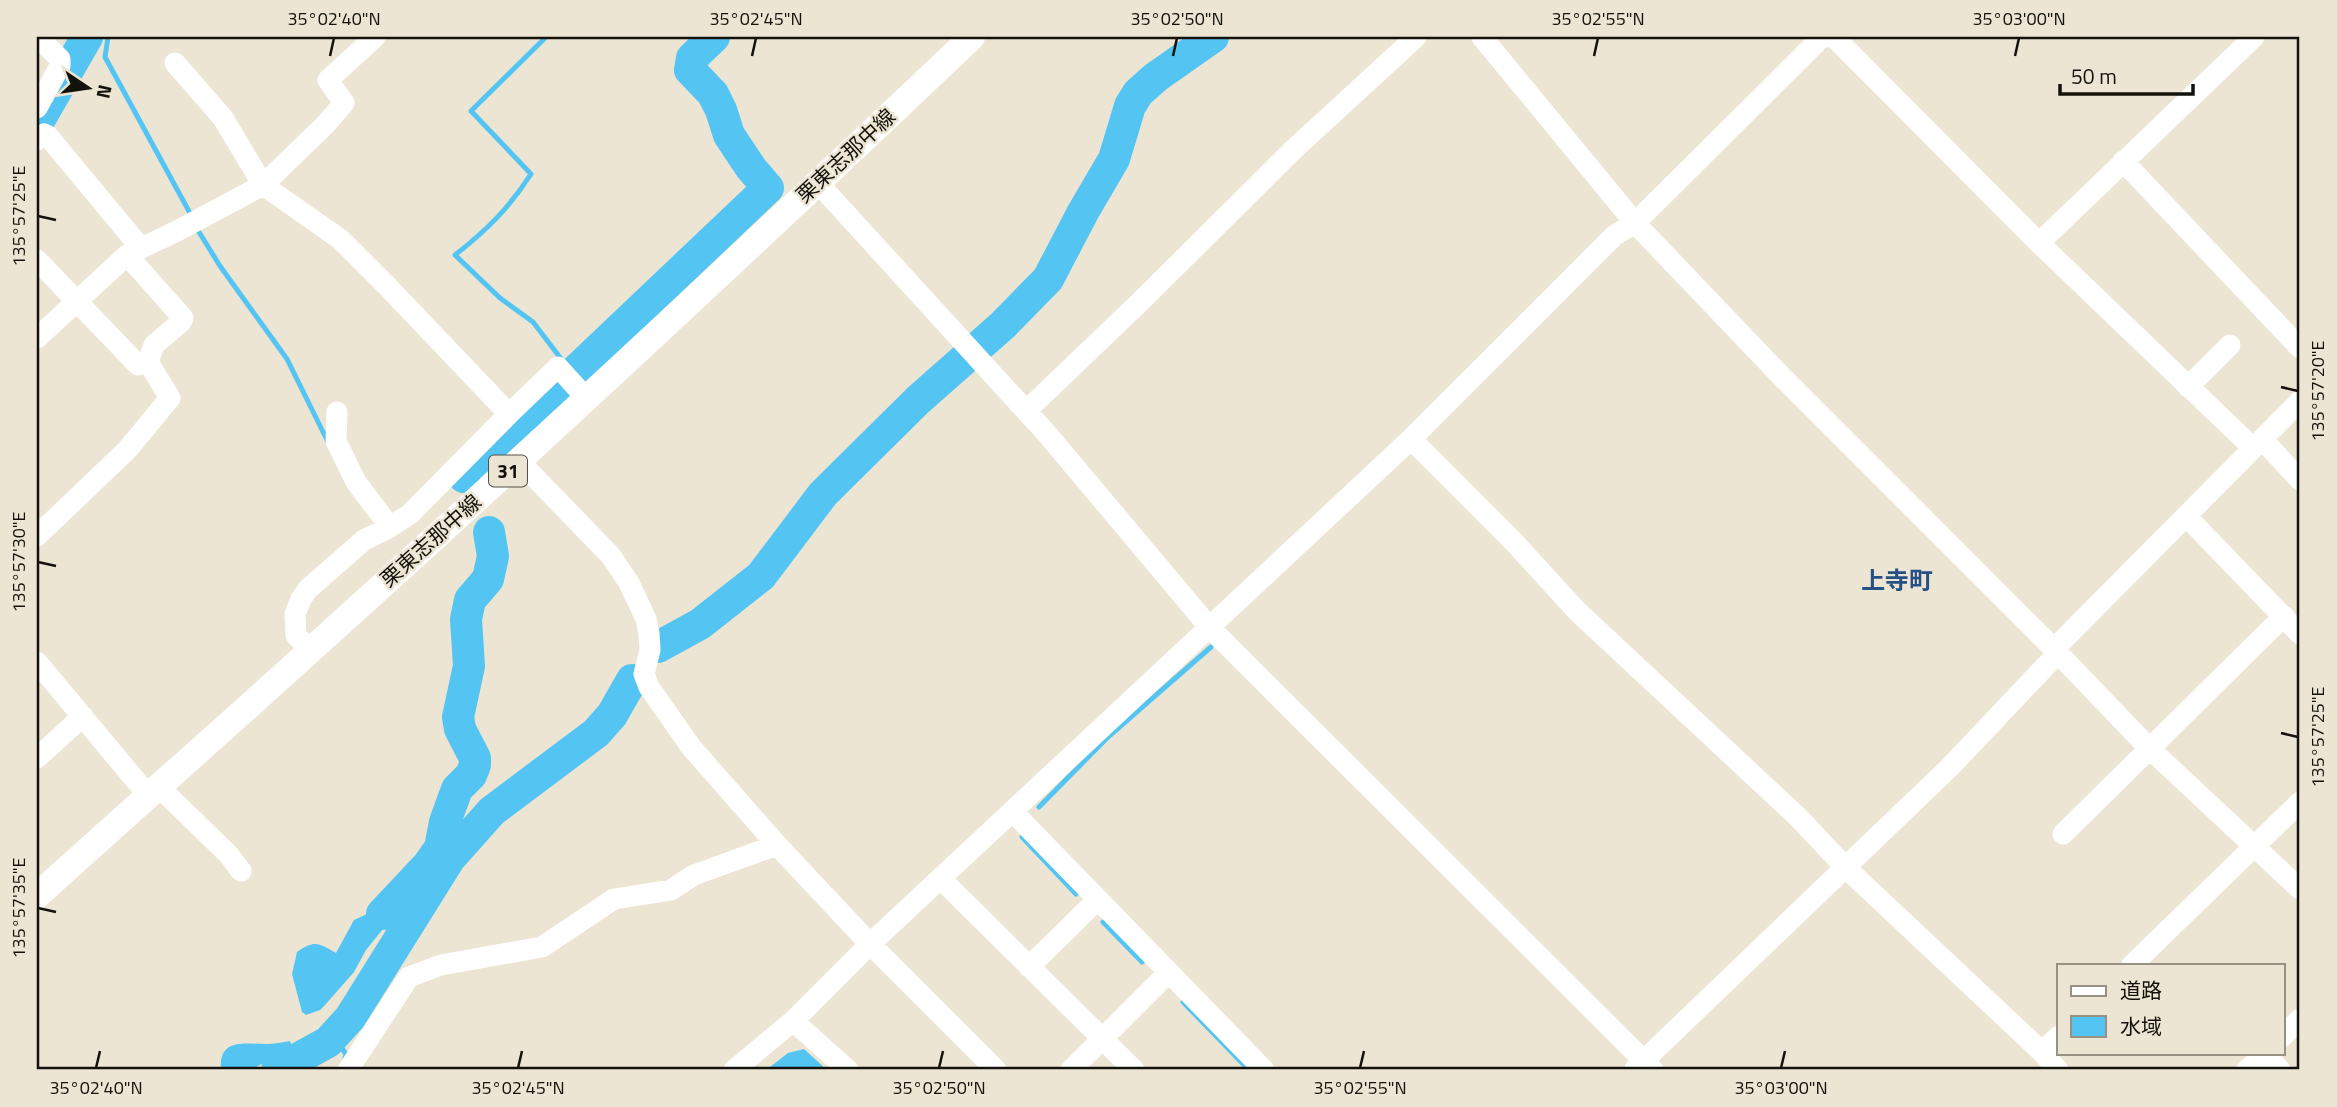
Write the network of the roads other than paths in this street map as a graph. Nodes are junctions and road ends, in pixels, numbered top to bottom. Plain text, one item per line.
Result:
1 (38, 37) edge
2 (374, 37) edge
3 (972, 37) edge
4 (1416, 37) edge
5 (1482, 37) edge
6 (1826, 37) edge
7 (1834, 37) edge
8 (2254, 37) edge
9 (175, 63) dead end
10 (37, 108) edge
11 (38, 136) edge
12 (2123, 161) junction
13 (818, 183) junction
14 (263, 185) junction
15 (1635, 223) junction
16 (2039, 243) junction
17 (134, 251) junction
18 (37, 260) edge
19 (76, 302) junction
20 (37, 338) edge
21 (2230, 345) dead end
22 (2300, 348) edge
23 (138, 365) dead end
24 (2188, 387) junction
25 (587, 399) junction
26 (2300, 401) edge
27 (1026, 411) junction
28 (337, 412) dead end
29 (509, 414) junction
30 (1411, 439) junction
31 (2257, 444) junction
32 (519, 461) junction
33 (2300, 480) edge
34 (2187, 517) junction
35 (390, 527) junction
36 (37, 536) edge
37 (2284, 616) junction
38 (1210, 628) junction
39 (2300, 634) edge
40 (310, 651) junction
41 (2056, 651) junction
42 (37, 662) edge
43 (83, 716) junction
44 (2149, 748) junction
45 (37, 758) edge
46 (153, 790) junction
47 (2300, 802) edge
48 (1013, 812) junction
49 (2063, 834) dead end
50 (777, 845) junction
51 (2256, 846) junction
52 (1846, 868) junction
53 (241, 871) dead end
54 (941, 879) junction
55 (2300, 889) edge
56 (37, 897) edge
57 (1097, 900) junction
58 (870, 944) junction
59 (2133, 964) edge
60 (1029, 967) junction
61 (1168, 973) junction
62 (2300, 1019) edge
63 (793, 1021) junction
64 (2284, 1035) edge
65 (1102, 1039) junction
66 (2057, 1041) edge
67 (2264, 1054) edge
68 (2266, 1054) edge
69 (2048, 1064) edge
70 (1644, 1067) edge
71 (348, 1070) edge
72 (734, 1070) edge
73 (848, 1070) edge
74 (996, 1070) edge
75 (1071, 1070) edge
76 (1134, 1070) edge
77 (1264, 1070) edge
78 (2247, 1070) edge
79 (2280, 1070) edge

1 - 10 street
2 - 14 street
3 - 13 main road, 栗東志那中線 / 31
4 - 27 street
5 - 15 street
6 - 15 street
7 - 16 street
8 - 12 street
9 - 14 street
11 - 17 street
12 - 16 street
12 - 22 street
13 - 25 main road, 栗東志那中線 / 31
13 - 27 street
14 - 17 street
14 - 29 street
15 - 30 street
15 - 41 street
16 - 24 street
17 - 19 street
17 - 36 street
18 - 19 street
19 - 20 street
19 - 23 street
21 - 24 street
24 - 31 street
25 - 29 street
25 - 32 main road, 栗東志那中線 / 31
26 - 31 street
27 - 38 street
28 - 35 street
29 - 35 street
30 - 38 street
30 - 52 street
31 - 33 street
31 - 34 street
32 - 40 main road, 栗東志那中線 / 31
32 - 50 street
34 - 37 street
34 - 41 street
35 - 40 street
37 - 39 street
37 - 44 street
38 - 48 street
38 - 70 street
40 - 46 main road, 栗東志那中線 / 31
41 - 44 street
41 - 52 street
42 - 43 street
43 - 45 street
43 - 46 street
44 - 49 street
44 - 51 street
46 - 53 street
46 - 56 main road, 栗東志那中線 / 31
47 - 51 street
48 - 54 street
48 - 57 street
50 - 58 street
50 - 71 street
51 - 55 street
51 - 59 street
52 - 69 street
52 - 70 street
54 - 58 street
54 - 60 street
57 - 60 street
57 - 61 street
58 - 63 street
58 - 74 street
60 - 65 street
61 - 65 street
61 - 77 street
62 - 64 street
63 - 72 street
63 - 73 street
65 - 75 street
65 - 76 street
66 - 69 street
67 - 78 street
68 - 79 street

